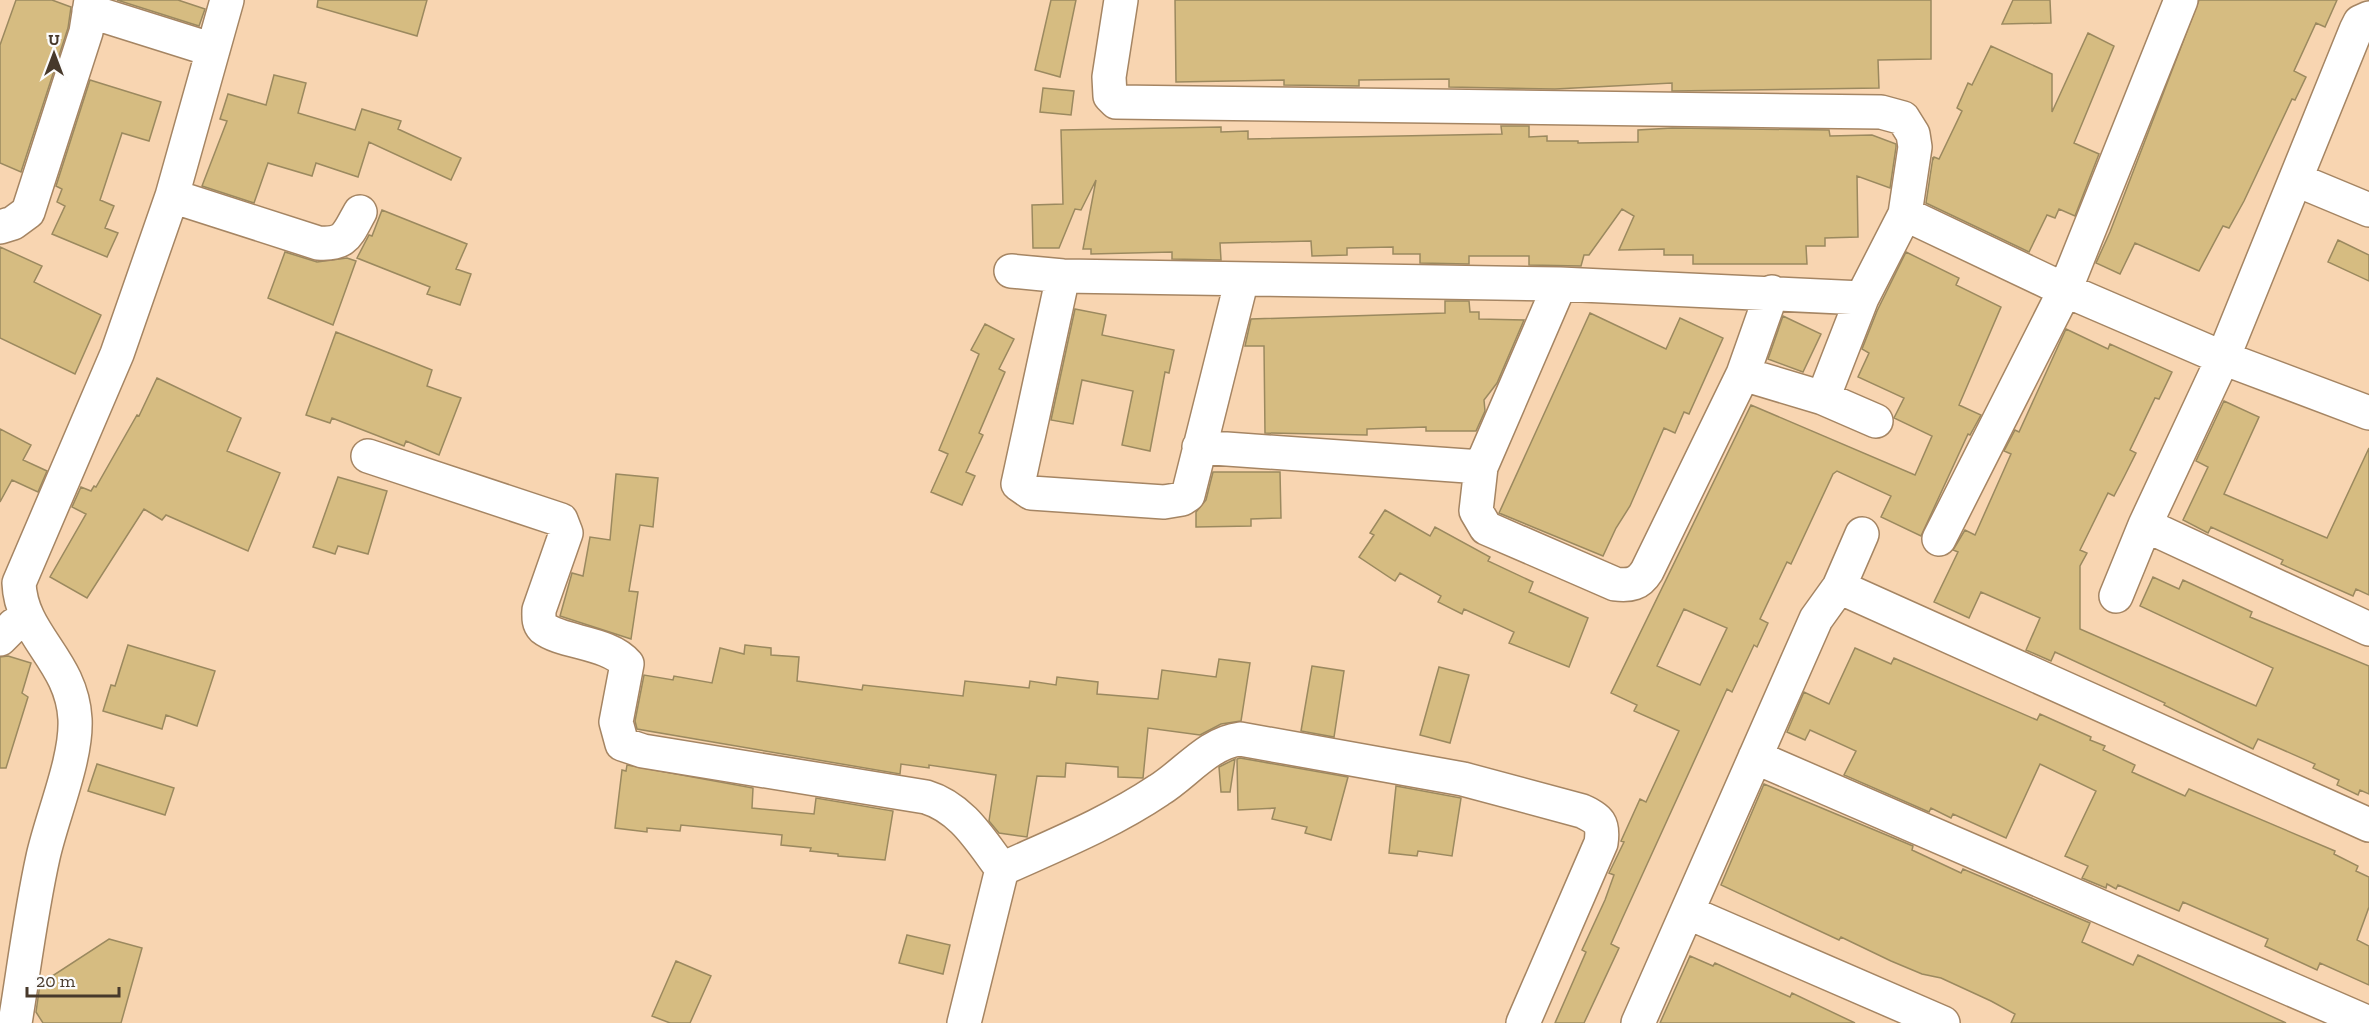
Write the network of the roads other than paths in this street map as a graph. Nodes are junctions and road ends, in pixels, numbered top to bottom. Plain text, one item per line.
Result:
1 (227, 0) edge
2 (1121, 0) edge
3 (2181, 0) edge
4 (90, 5) edge
5 (2369, 18) edge
6 (213, 50) junction
7 (2297, 180) junction
8 (172, 196) junction
9 (2369, 210) edge
10 (360, 212) dead end
11 (1905, 214) junction
12 (0, 227) edge
13 (1011, 271) dead end
14 (1063, 276) junction
15 (1242, 279) junction
16 (1560, 284) junction
17 (2065, 290) junction
18 (1772, 292) junction
19 (1862, 298) junction
20 (2223, 358) junction
21 (1743, 374) junction
22 (1823, 398) junction
23 (2369, 413) edge
24 (1876, 421) dead end
25 (1198, 447) junction
26 (368, 456) dead end
27 (1481, 467) junction
28 (2145, 525) junction
29 (1862, 534) dead end
30 (1940, 539) dead end
31 (1839, 587) junction
32 (2116, 596) dead end
33 (27, 619) junction
34 (2369, 630) edge
35 (0, 639) edge
36 (1755, 758) junction
37 (2369, 825) edge
38 (1002, 869) junction
39 (1687, 912) junction
40 (15, 1023) edge
41 (964, 1023) edge
42 (1522, 1023) edge
43 (1638, 1023) edge
44 (1943, 1023) edge
45 (2369, 1023) edge

1 - 6 street
2 - 11 street
3 - 17 street
4 - 6 street
4 - 12 street
5 - 7 street
6 - 8 street
7 - 9 street
7 - 20 street
8 - 10 street
8 - 33 street
11 - 17 street
11 - 19 street
13 - 14 street
14 - 15 street
14 - 25 street
15 - 16 street
15 - 25 street
16 - 18 street
16 - 27 street
17 - 20 street
17 - 30 street
18 - 19 street
18 - 21 street
19 - 22 street
20 - 23 street
20 - 28 street
21 - 22 street
21 - 27 street
22 - 24 street
25 - 27 street
26 - 38 street
28 - 32 street
28 - 34 street
29 - 31 street
31 - 36 street
31 - 37 street
33 - 35 street
33 - 40 street
36 - 39 street
36 - 45 street
38 - 41 street
38 - 42 street
39 - 43 street
39 - 44 street

